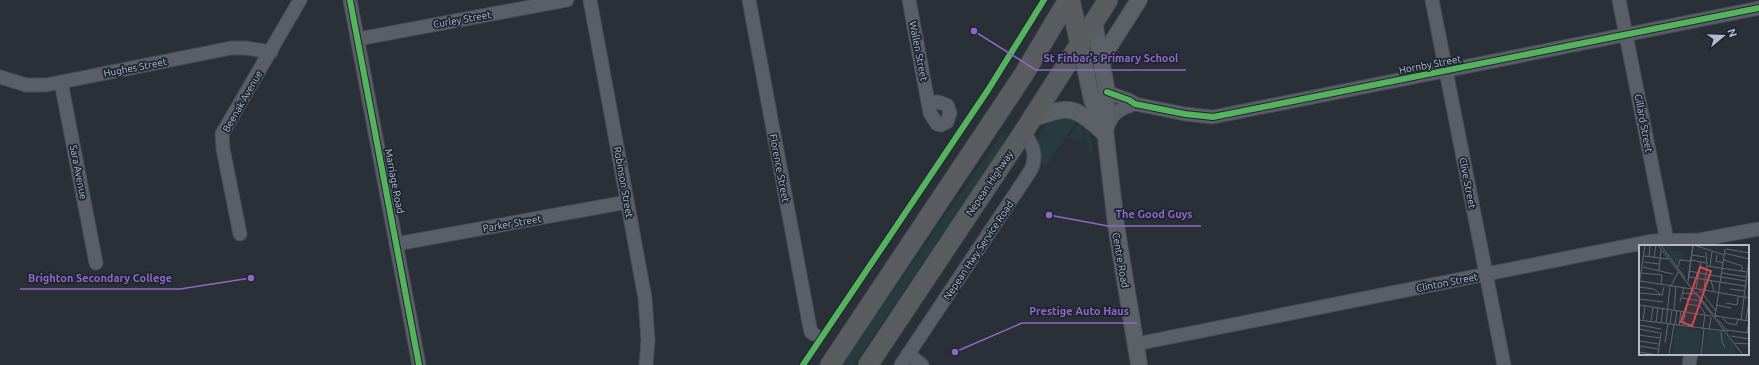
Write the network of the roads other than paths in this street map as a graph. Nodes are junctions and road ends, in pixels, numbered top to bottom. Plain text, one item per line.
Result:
1 (300, 0) edge
2 (350, 0) edge
3 (567, 0) edge
4 (590, 0) edge
5 (748, 0) edge
6 (910, 0) edge
7 (1069, 0) edge
8 (1088, 0) edge
9 (1108, 0) edge
10 (1139, 0) edge
11 (1432, 0) edge
12 (1619, 0) edge
13 (1759, 8) edge
14 (1094, 22) junction
15 (1626, 35) junction
16 (358, 38) junction
17 (1080, 44) junction
18 (271, 52) junction
19 (1102, 64) junction
20 (1446, 72) junction
21 (0, 78) edge
22 (61, 82) junction
23 (1107, 92) junction
24 (929, 103) dead end
25 (1135, 104) junction
26 (998, 113) junction
27 (1027, 125) junction
28 (1106, 134) junction
29 (628, 202) junction
30 (1759, 229) edge
31 (240, 234) dead end
32 (396, 244) junction
33 (1668, 244) edge
34 (96, 263) dead end
35 (1486, 274) junction
36 (814, 334) dead end
37 (1136, 344) junction
38 (1690, 355) edge
39 (904, 360) edge
40 (419, 365) edge
41 (646, 365) edge
42 (830, 365) edge
43 (868, 365) edge
44 (922, 365) edge
45 (1139, 365) edge
46 (1504, 365) edge
47 (1689, 365) edge

1 - 18 street, Beenak Avenue
2 - 16 street, Marriage Road
3 - 16 street, Curley Street
4 - 29 street, Robinson Street
5 - 36 street, Florence Street
6 - 24 street, Wallen Street
7 - 17 highway, Centre Road
7 - 26 highway
8 - 14 highway, Centre Road
9 - 14 highway, Nepean Highway
10 - 19 main road
11 - 20 street, Clive Street
12 - 15 street, Gillard Street
13 - 15 street, Hornby Street
14 - 17 highway, Nepean Highway
14 - 19 main road, Centre Road
15 - 20 street, Hornby Street
15 - 33 street, Gillard Street
16 - 32 street, Marriage Road
17 - 27 highway, Nepean Highway
17 - 28 main road, Centre Road
18 - 22 street, Hughes Street
18 - 31 street, Beenak Avenue
19 - 23 main road, Centre Road
20 - 25 street, Hornby Street
20 - 35 street, Clive Street
21 - 22 street, Hughes Street
22 - 34 street, Sara Avenue
23 - 25 street, Hornby Street
23 - 28 main road, Centre Road
25 - 28 street
26 - 27 highway
26 - 42 highway
27 - 28 main road
27 - 39 street, Nepean Hwy Service Road
27 - 43 highway, Nepean Highway
28 - 37 main road, Centre Road
29 - 32 street, Parker Street
29 - 41 street, Robinson Street
30 - 33 street, Clinton Street
32 - 40 street, Marriage Road
33 - 35 street, Clinton Street
35 - 37 street, Clinton Street
35 - 46 street, Clive Street
37 - 45 main road, Centre Road
38 - 47 street
39 - 44 street

